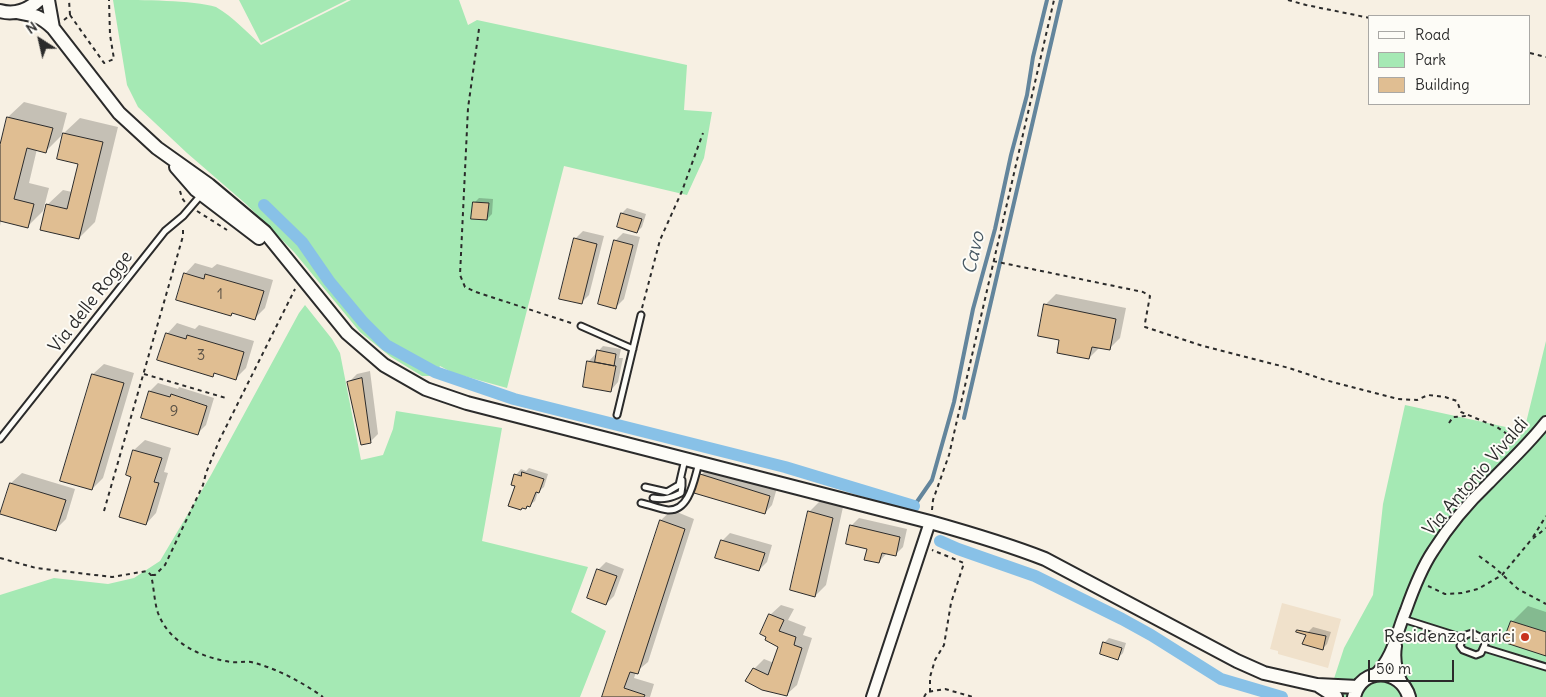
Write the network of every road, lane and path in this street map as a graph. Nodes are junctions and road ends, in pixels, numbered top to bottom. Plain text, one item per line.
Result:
1 (39, 0) edge
2 (48, 0) edge
3 (108, 0) edge
4 (1054, 0) edge
5 (1288, 0) edge
6 (5, 12) edge
7 (70, 15) dead end
8 (1368, 18) edge
9 (53, 28) junction
10 (479, 29) dead end
11 (1531, 53) edge
12 (1546, 57) edge
13 (703, 133) dead end
14 (180, 189) dead end
15 (205, 190) junction
16 (191, 207) junction
17 (183, 216) junction
18 (228, 230) dead end
19 (994, 261) junction
20 (297, 285) dead end
21 (641, 315) joint
22 (580, 326) joint
23 (632, 349) junction
24 (144, 374) junction
25 (226, 398) dead end
26 (617, 414) dead end
27 (1467, 416) junction
28 (1546, 422) edge
29 (1449, 423) dead end
30 (0, 439) edge
31 (1524, 446) junction
32 (685, 459) junction
33 (700, 463) junction
34 (681, 477) junction
35 (645, 487) dead end
36 (653, 498) dead end
37 (641, 503) dead end
38 (104, 511) dead end
39 (1546, 516) edge
40 (930, 522) junction
41 (1546, 528) edge
42 (1532, 540) junction
43 (923, 545) junction
44 (1479, 556) dead end
45 (0, 558) edge
46 (151, 575) junction
47 (1502, 575) junction
48 (1419, 580) junction
49 (1546, 604) edge
50 (1403, 619) junction
51 (1398, 637) junction
52 (1463, 638) junction
53 (1484, 648) junction
54 (1546, 666) edge
55 (1376, 675) junction
56 (1317, 685) junction
57 (930, 692) junction
58 (1356, 692) edge
59 (1408, 692) edge
60 (324, 697) edge
61 (872, 697) edge
62 (924, 697) edge
63 (973, 697) edge
64 (1336, 697) edge

1 - 6 street
2 - 9 street
3 - 7 path
4 - 19 path
5 - 8 path
6 - 9 street
9 - 15 street
10 - 22 path
11 - 12 path
13 - 21 path
14 - 16 path
15 - 16 lane, Via delle Rogge
15 - 32 street
16 - 17 lane, Via delle Rogge
16 - 18 path
17 - 24 path
17 - 30 lane, Via delle Rogge
19 - 27 path
19 - 40 path
20 - 46 path
21 - 23 lane
22 - 23 lane
23 - 26 lane
24 - 25 path
24 - 38 path
27 - 29 path
27 - 31 path
28 - 31 street, Via Antonio Vivaldi
31 - 48 street, Via Antonio Vivaldi
32 - 33 street
32 - 34 lane
33 - 37 lane
33 - 40 street
34 - 35 lane
34 - 36 lane
39 - 42 path
40 - 43 street
40 - 56 street
41 - 42 path
42 - 47 path
43 - 57 path
43 - 61 street
44 - 47 path
45 - 46 path
46 - 60 path
47 - 48 path
47 - 49 path
48 - 50 street, Via Antonio Vivaldi
50 - 51 street, Via Antonio Vivaldi
50 - 52 lane
51 - 55 street, Via Antonio Vivaldi
51 - 59 street, Via Antonio Vivaldi
52 - 53 lane
52 - 53 lane
53 - 54 lane
55 - 58 street
55 - 59 street
56 - 58 street
56 - 64 street
57 - 62 path
57 - 63 path

